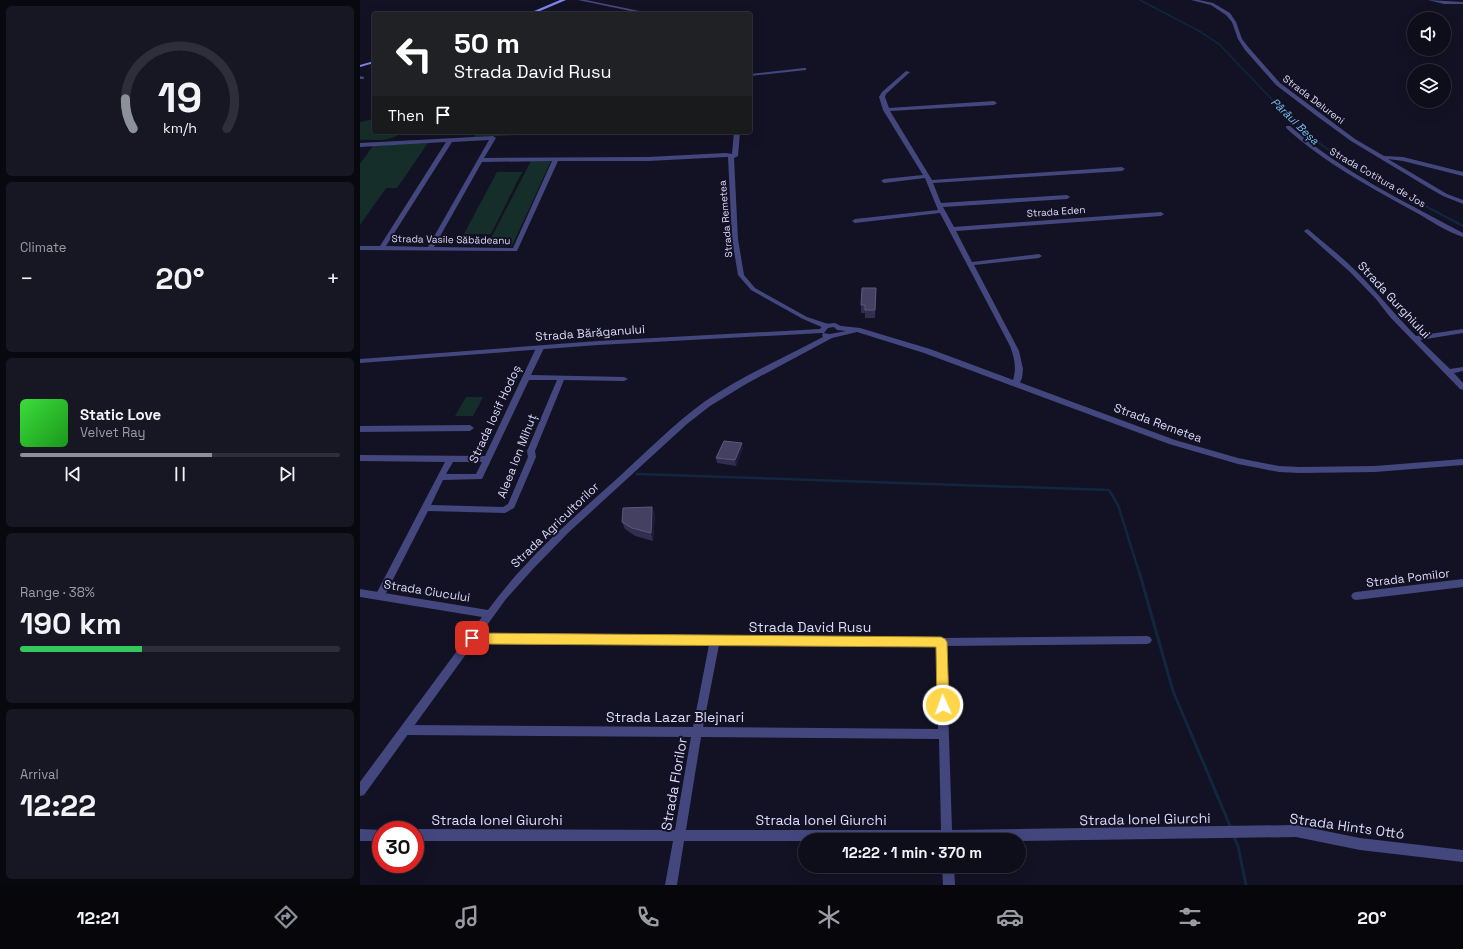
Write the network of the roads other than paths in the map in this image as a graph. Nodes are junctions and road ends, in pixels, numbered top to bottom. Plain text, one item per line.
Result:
1 (564, 0) edge
2 (580, 0) edge
3 (1193, 0) edge
4 (1430, 0) edge
5 (1204, 1) edge
6 (1463, 3) edge
7 (630, 11) joint
8 (534, 12) edge
9 (637, 12) edge
10 (372, 63) edge
11 (360, 66) edge
12 (804, 69) dead end
13 (908, 72) dead end
14 (752, 74) edge
15 (994, 103) dead end
16 (886, 110) junction
17 (1288, 127) dead end
18 (737, 134) edge
19 (450, 140) junction
20 (360, 145) edge
21 (731, 156) junction
22 (1383, 157) junction
23 (556, 159) junction
24 (482, 160) junction
25 (1122, 169) dead end
26 (1463, 174) edge
27 (926, 176) junction
28 (884, 181) dead end
29 (930, 182) junction
30 (1067, 197) dead end
31 (1463, 202) edge
32 (941, 208) junction
33 (1162, 214) dead end
34 (855, 220) dead end
35 (952, 229) junction
36 (1307, 231) dead end
37 (1463, 235) edge
38 (360, 248) edge
39 (382, 248) junction
40 (430, 249) junction
41 (1040, 256) dead end
42 (970, 264) junction
43 (823, 330) junction
44 (1463, 331) edge
45 (835, 333) junction
46 (1415, 338) junction
47 (817, 342) junction
48 (540, 348) junction
49 (360, 361) edge
50 (1463, 369) edge
51 (1448, 372) junction
52 (526, 377) junction
53 (561, 378) junction
54 (624, 379) dead end
55 (1016, 383) junction
56 (1463, 387) edge
57 (470, 428) dead end
58 (360, 429) edge
59 (360, 458) edge
60 (450, 459) junction
61 (487, 459) junction
62 (1463, 462) edge
63 (440, 477) junction
64 (424, 508) junction
65 (1463, 583) edge
66 (360, 593) edge
67 (380, 596) junction
68 (1356, 596) dead end
69 (490, 614) junction
70 (472, 638) junction
71 (1147, 640) dead end
72 (715, 641) junction
73 (941, 642) junction
74 (406, 730) junction
75 (697, 732) junction
76 (944, 734) junction
77 (362, 787) edge
78 (947, 833) edge
79 (1226, 834) joint
80 (360, 835) edge
81 (372, 835) edge
82 (424, 835) edge
83 (680, 835) junction
84 (798, 836) edge
85 (1026, 837) edge
86 (1463, 856) edge
87 (948, 873) edge
88 (671, 885) edge
89 (949, 885) edge

1 - 8 main road
2 - 7 street
3 - 5 street, Strada Delureni
4 - 6 street
5 - 22 street, Strada Delureni
7 - 9 street
10 - 11 main road
12 - 14 street
13 - 16 street
15 - 16 street
16 - 27 street
17 - 37 street, Strada Cotitura de Jos
18 - 21 street, Strada Remetea
19 - 20 street
19 - 24 street
19 - 39 street
21 - 23 street
21 - 43 street, Strada Remetea
22 - 26 street
22 - 31 street, Strada Delureni
23 - 24 street
23 - 40 street, Strada Vasile Săbădeanu
24 - 40 street
25 - 29 street
27 - 28 street
27 - 29 street
29 - 32 street
30 - 32 street, Strada Eden
32 - 34 street, Strada Eden
32 - 35 street
33 - 35 street, Strada Eden
35 - 42 street
36 - 46 street, Strada Gurghiului
38 - 39 street, Strada Vasile Săbădeanu
39 - 40 street, Strada Vasile Săbădeanu
41 - 42 street
42 - 55 street
43 - 45 street
43 - 45 street
43 - 47 street, Strada Agricultorilor
43 - 48 street, Strada Bărăganului
44 - 46 street
45 - 47 street, Strada Agricultorilor
45 - 55 street, Strada Remetea
46 - 51 street, Strada Gurghiului
47 - 69 street, Strada Agricultorilor
48 - 49 street, Strada Bărăganului
48 - 52 street, Strada Iosif Hodoș
50 - 51 street
51 - 56 street, Strada Gurghiului
52 - 53 street
52 - 61 street, Strada Iosif Hodoș
53 - 54 street
53 - 64 street, Aleea Ion Mihuț
55 - 62 street, Strada Remetea
57 - 58 street
59 - 60 street
60 - 61 street
60 - 63 street, Strada Iosif Hodoș
61 - 63 street, Strada Iosif Hodoș
63 - 64 street, Strada Iosif Hodoș
64 - 67 street, Strada Iosif Hodoș
65 - 68 street, Strada Pomilor
66 - 67 street, Strada Ciucului
67 - 69 street, Strada Ciucului
69 - 70 street, Strada Agricultorilor
70 - 72 street, Strada David Rusu
70 - 74 street, Strada Agricultorilor
71 - 73 street, Strada David Rusu
72 - 73 street, Strada David Rusu
72 - 75 street, Strada Florilor
73 - 76 street
74 - 75 street, Strada Lazar Blejnari
74 - 77 street, Strada Agricultorilor
75 - 76 street, Strada Lazar Blejnari
75 - 83 street, Strada Florilor
76 - 78 street
79 - 85 street, Strada Ionel Giurchi
79 - 86 street, Strada Hints Ottó
80 - 81 street
82 - 83 street, Strada Ionel Giurchi
83 - 84 street, Strada Ionel Giurchi
83 - 88 street, Strada Florilor
87 - 89 street

